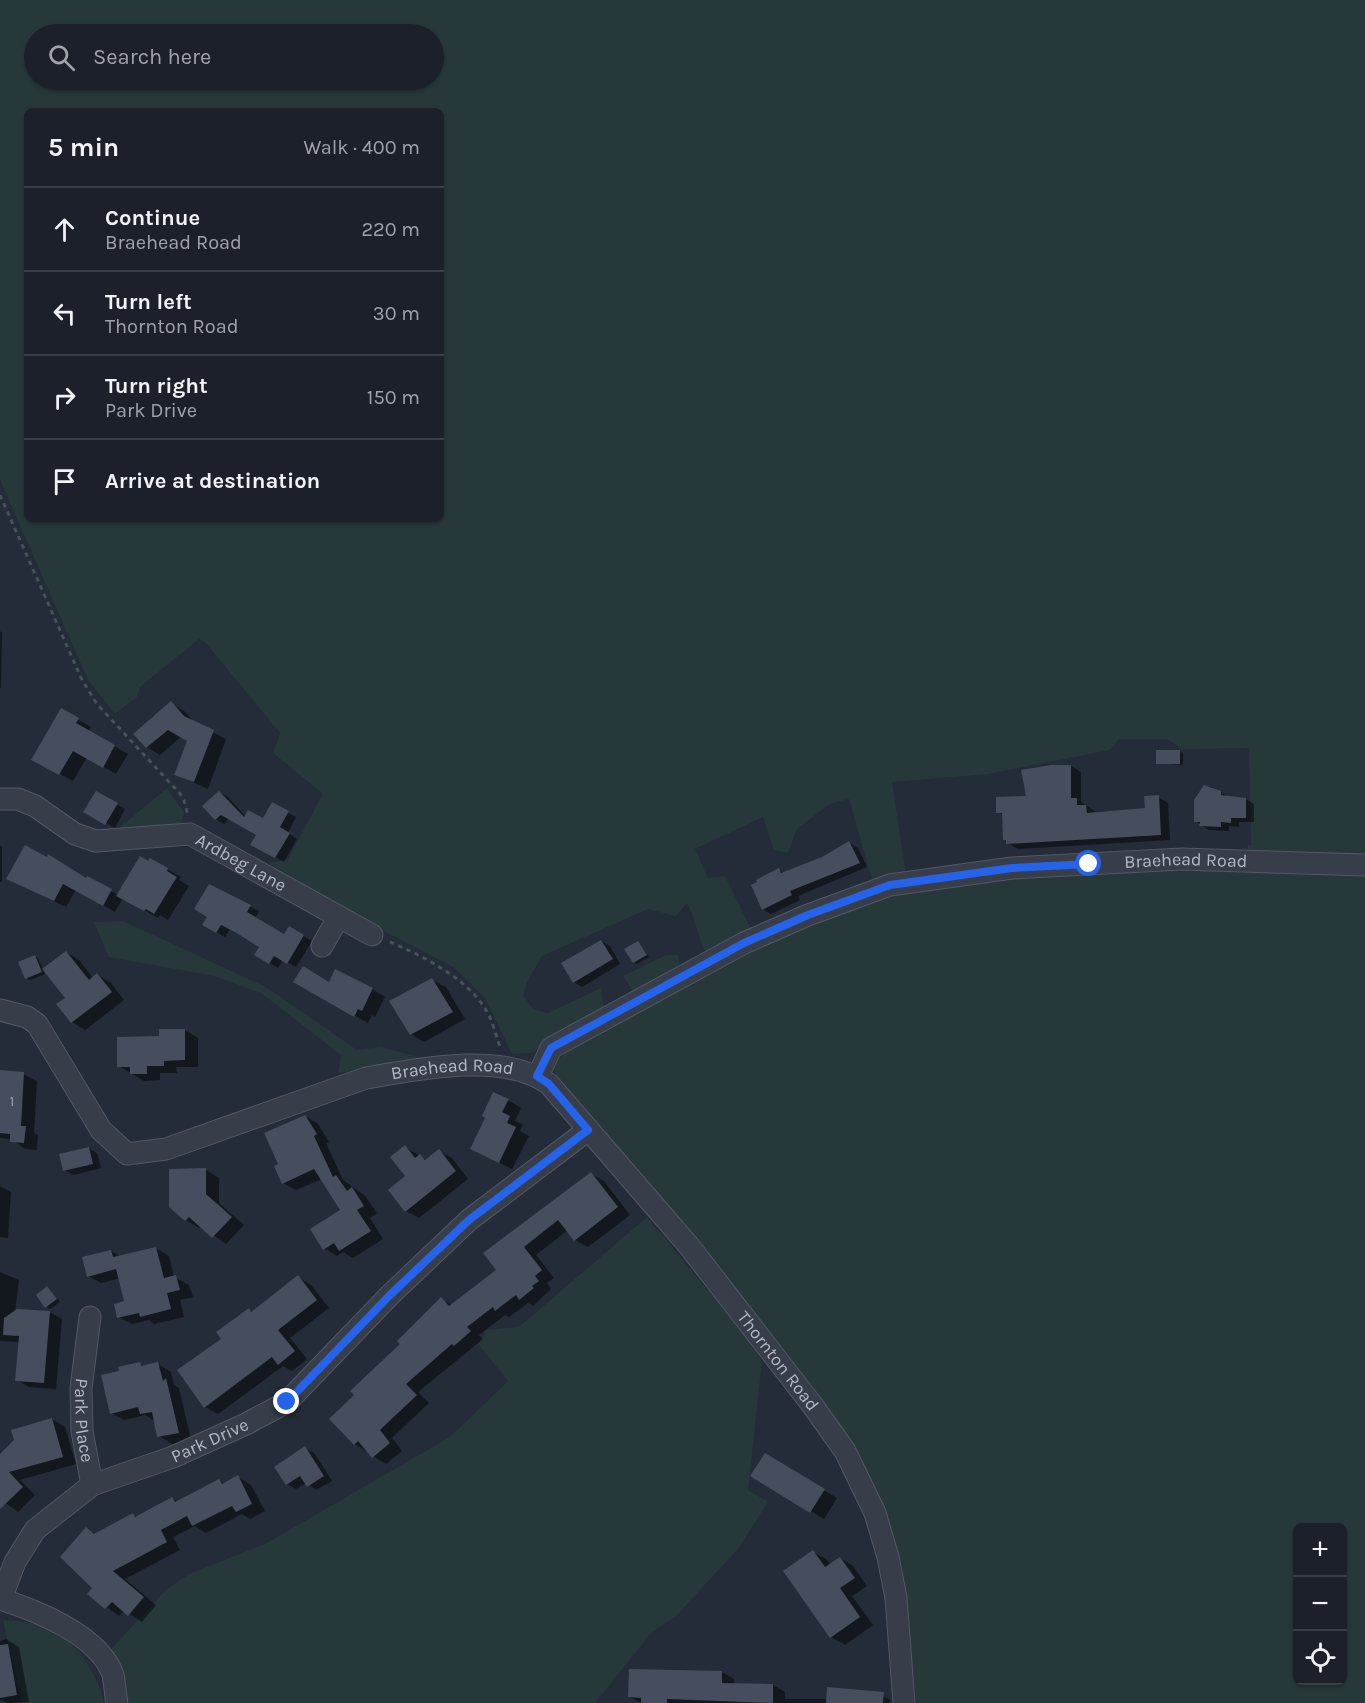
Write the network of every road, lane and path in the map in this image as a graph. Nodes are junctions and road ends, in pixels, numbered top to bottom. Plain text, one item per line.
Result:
1 (0, 495) edge
2 (0, 799) edge
3 (190, 834) junction
4 (1365, 865) edge
5 (338, 918) junction
6 (372, 935) joint
7 (322, 946) dead end
8 (0, 1010) edge
9 (508, 1069) junction
10 (537, 1076) junction
11 (588, 1130) junction
12 (90, 1317) dead end
13 (92, 1485) junction
14 (0, 1599) edge
15 (117, 1703) edge
16 (904, 1703) edge

1 - 3 path
2 - 3 street, Ardbeg Lane
3 - 5 street, Ardbeg Lane
4 - 10 street, Braehead Road
5 - 6 street, Ardbeg Lane
5 - 7 street
6 - 9 path
8 - 9 street, Braehead Road
9 - 10 street, Braehead Road
10 - 11 street, Thornton Road
11 - 13 street, Park Drive
11 - 16 street, Thornton Road
12 - 13 street, Park Place
13 - 14 street, Park Drive
14 - 15 street

